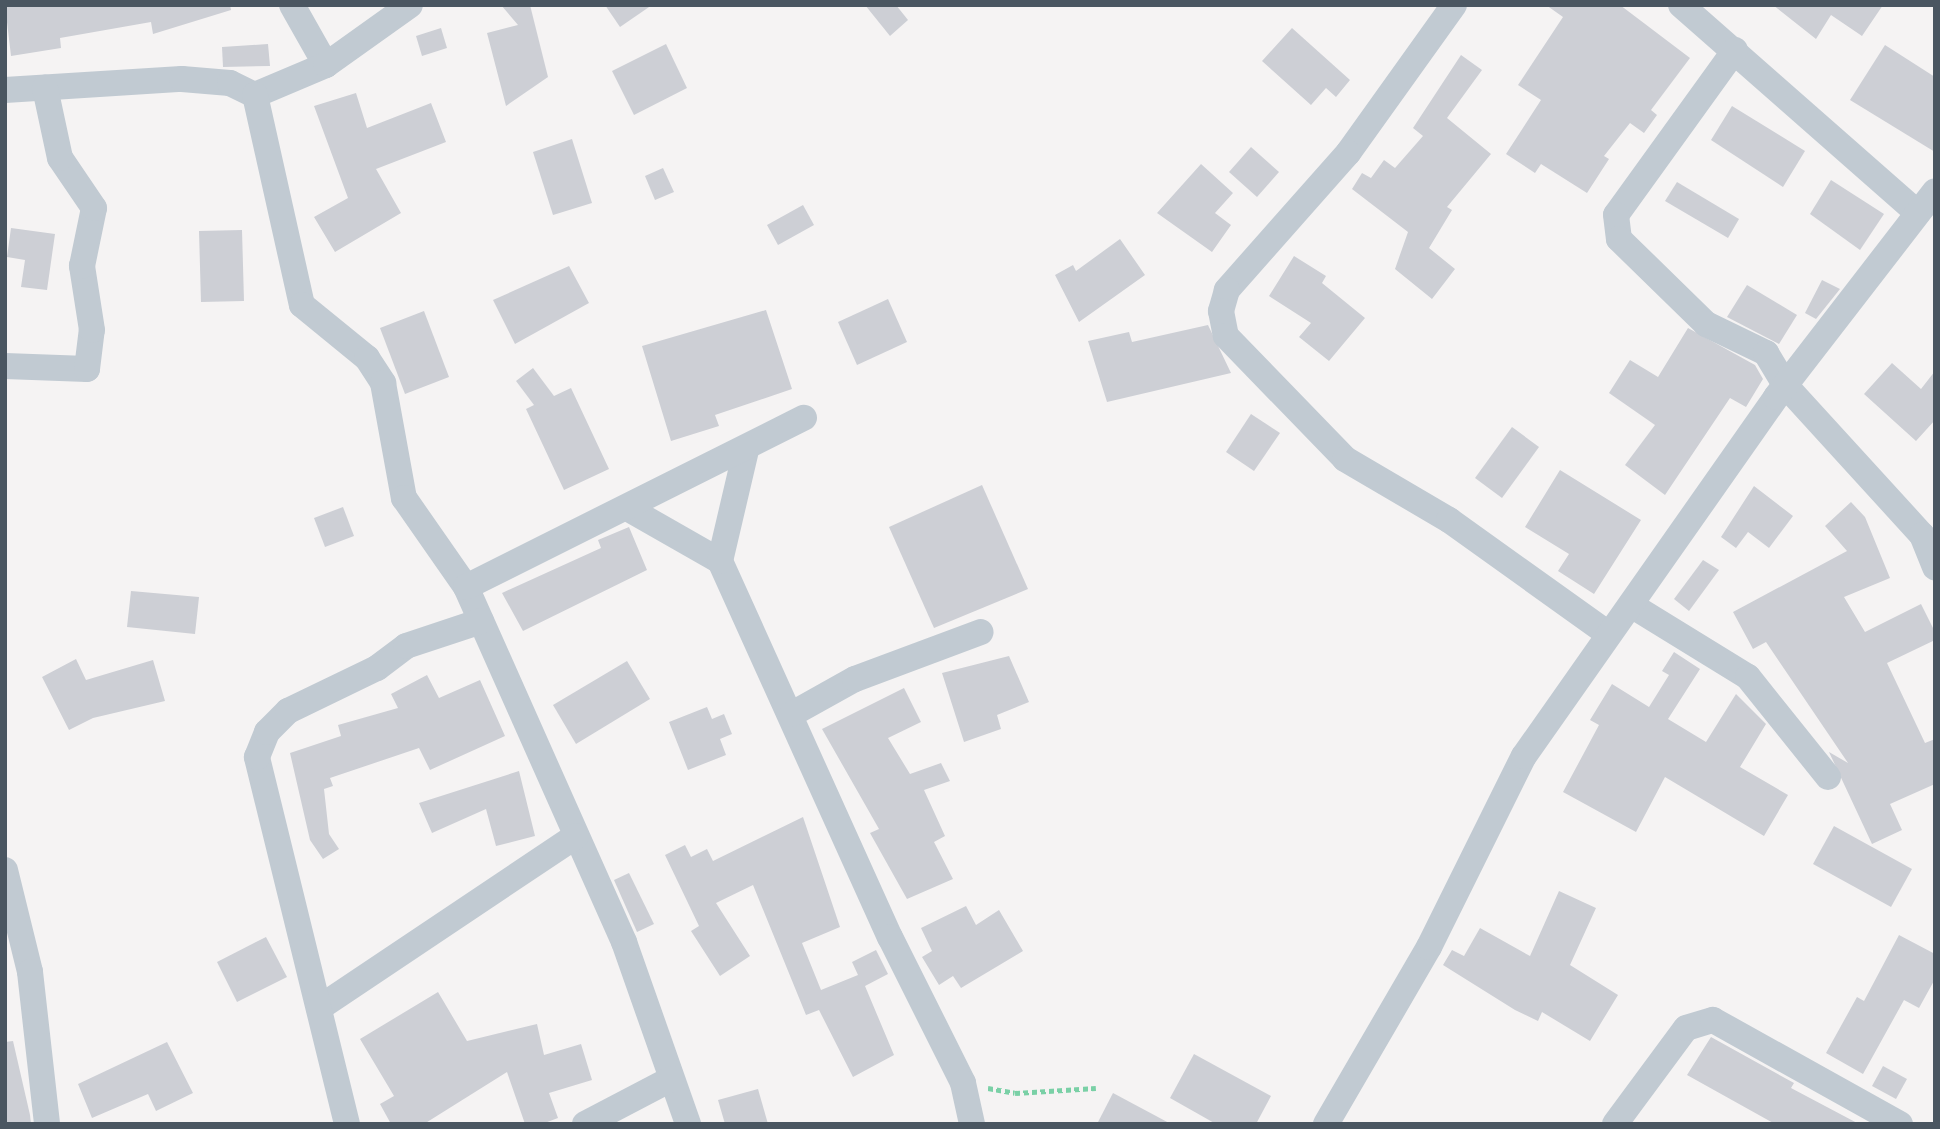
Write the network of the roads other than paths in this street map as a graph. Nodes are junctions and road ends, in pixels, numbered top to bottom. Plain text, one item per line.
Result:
1 (292, 5) edge
2 (410, 5) edge
3 (1454, 5) edge
4 (1681, 5) edge
5 (1735, 50) junction
6 (326, 65) junction
7 (46, 88) junction
8 (5, 90) edge
9 (256, 95) junction
10 (1935, 191) edge
11 (1917, 213) junction
12 (5, 366) edge
13 (1785, 386) junction
14 (804, 418) dead end
15 (746, 450) junction
16 (627, 508) junction
17 (1929, 533) edge
18 (720, 561) junction
19 (1935, 568) edge
20 (466, 587) junction
21 (1631, 605) junction
22 (481, 621) junction
23 (981, 632) dead end
24 (1606, 633) junction
25 (792, 714) junction
26 (1828, 777) dead end
27 (576, 836) junction
28 (5, 870) edge
29 (319, 1007) junction
30 (671, 1079) junction
31 (47, 1124) edge
32 (347, 1124) edge
33 (585, 1124) edge
34 (688, 1124) edge
35 (972, 1124) edge
36 (1326, 1124) edge
37 (1615, 1124) edge
38 (1900, 1124) edge

1 - 6 street
2 - 6 street
3 - 24 street
4 - 5 street
5 - 11 street
5 - 13 street
6 - 9 street
7 - 8 street
7 - 9 street
7 - 12 street
9 - 20 street
10 - 11 street
11 - 13 street
13 - 17 street
13 - 21 street
14 - 15 street
15 - 16 street
15 - 18 street
16 - 18 street
16 - 20 street
17 - 19 street
18 - 25 street
20 - 22 street
21 - 24 street
21 - 26 street
22 - 27 street
22 - 29 street
23 - 25 street
24 - 36 street
25 - 35 street
27 - 29 street
27 - 30 street
28 - 31 street
29 - 32 street
30 - 33 street
30 - 34 street
37 - 38 street

